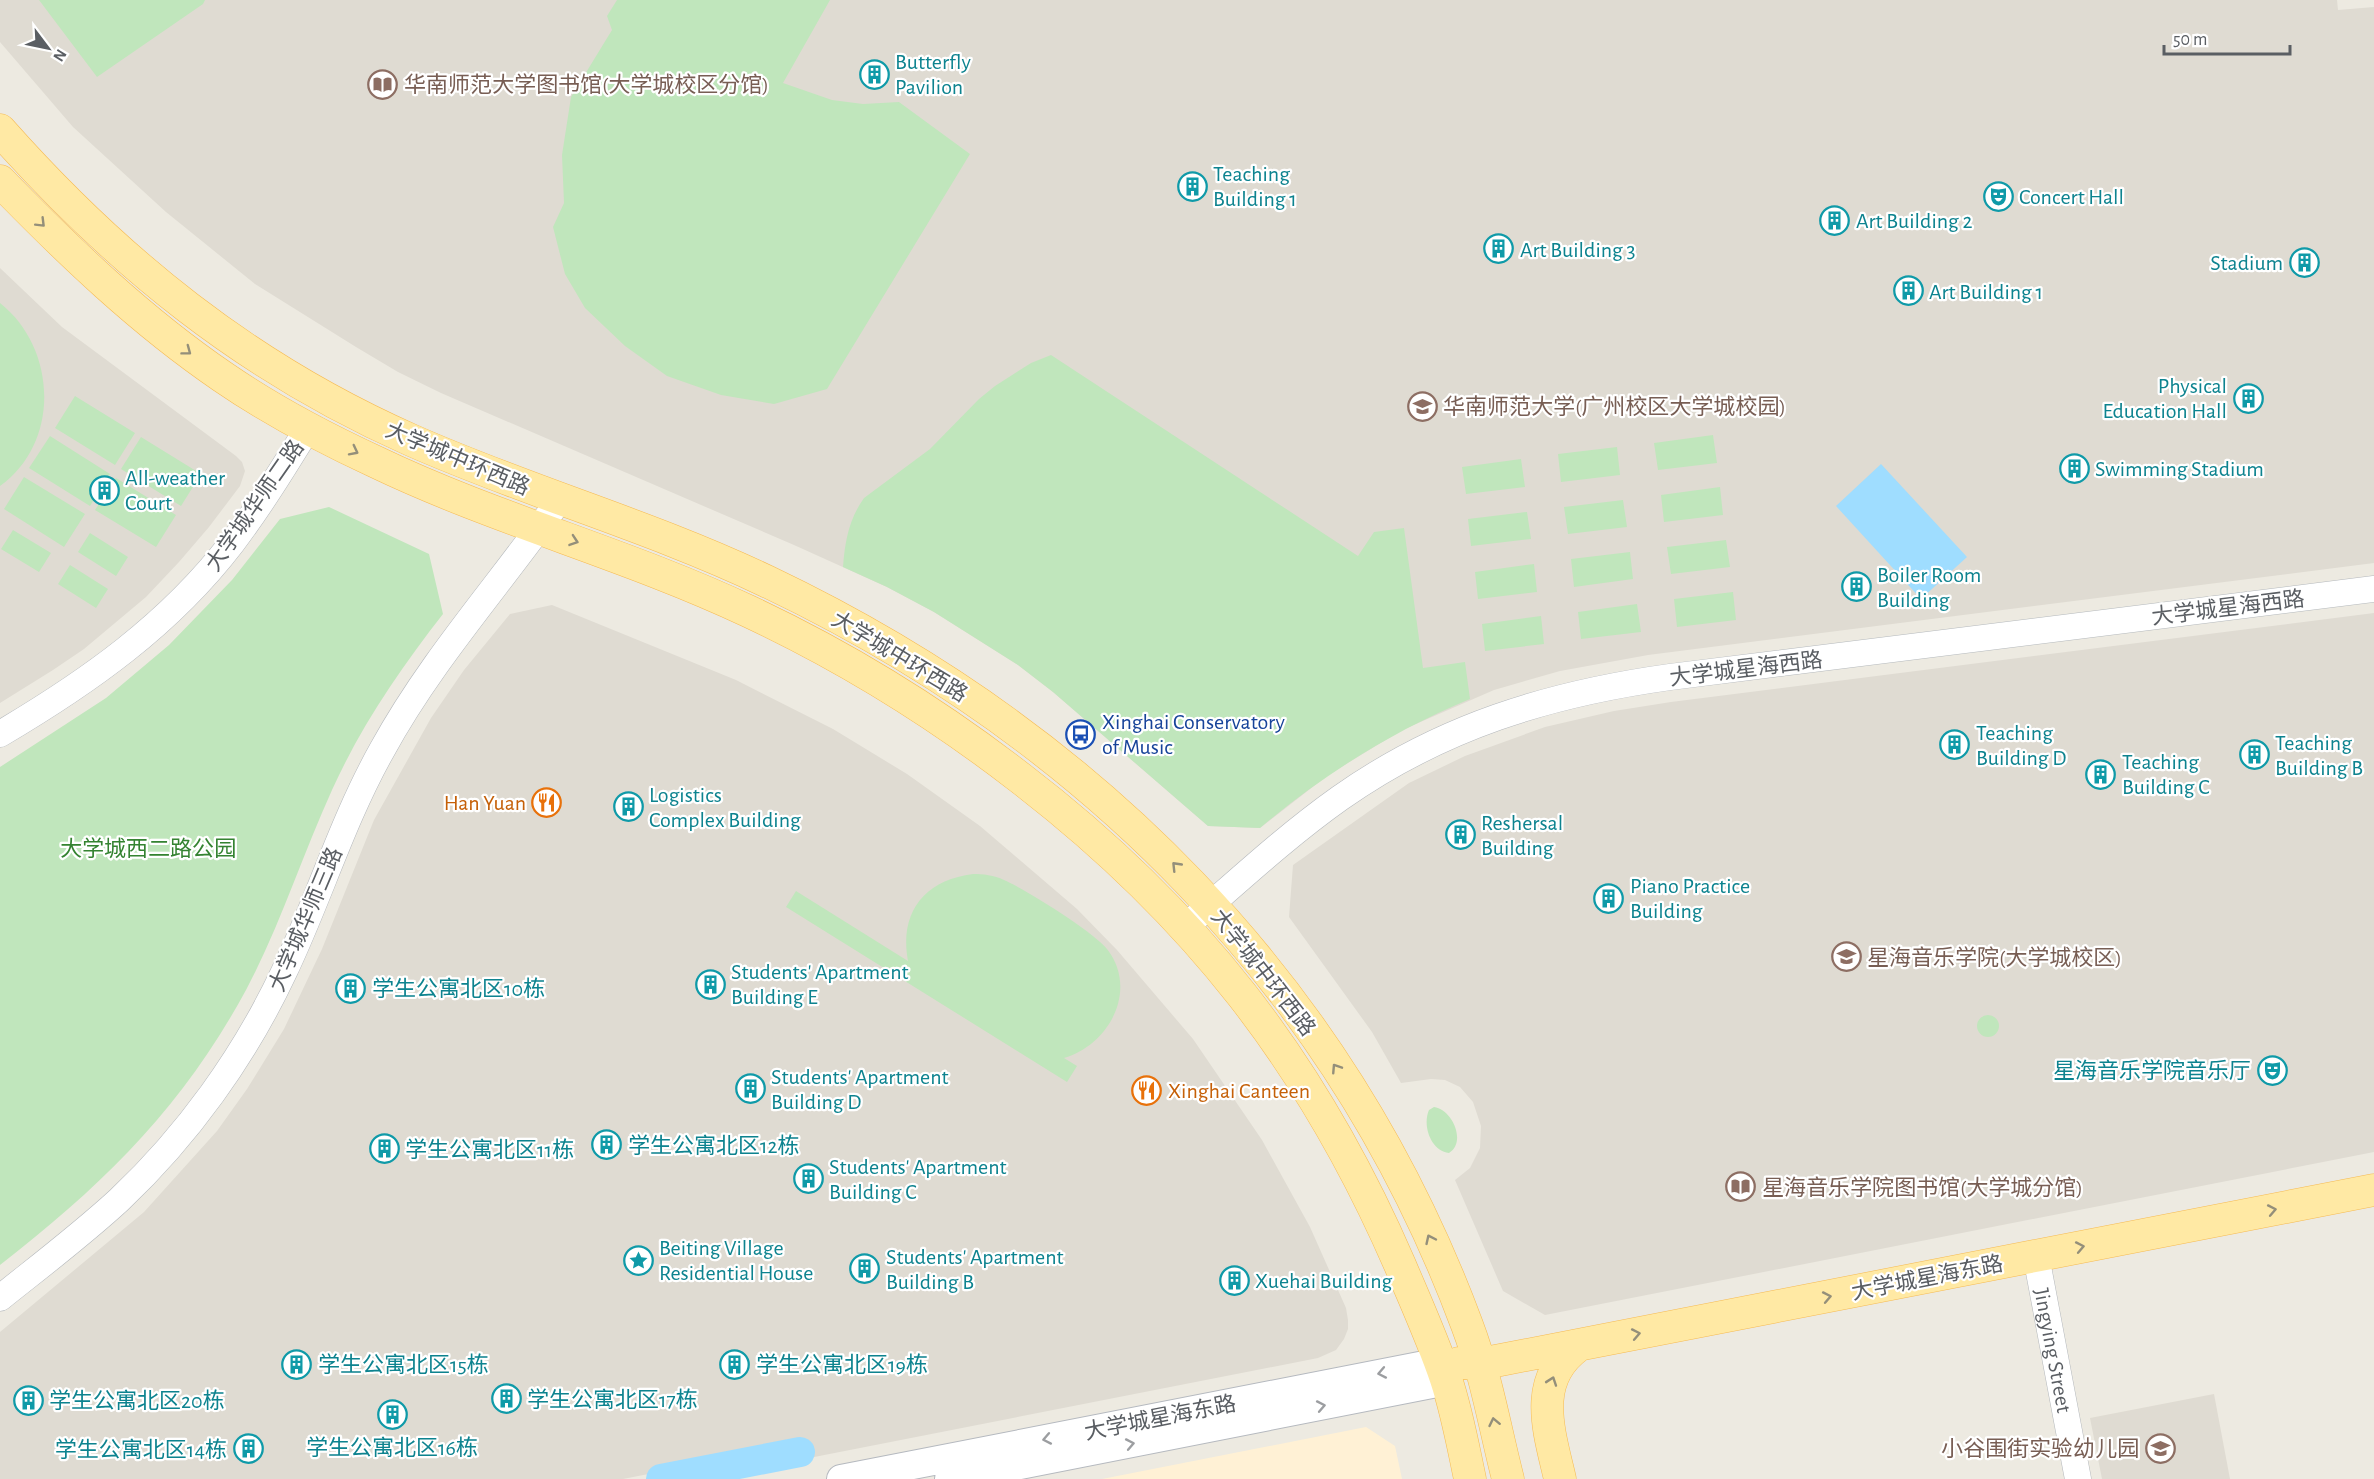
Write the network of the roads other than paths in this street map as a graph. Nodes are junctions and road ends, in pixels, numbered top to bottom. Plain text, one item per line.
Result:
1 (0, 130) edge
2 (0, 181) edge
3 (308, 428) junction
4 (560, 499) junction
5 (539, 528) junction
6 (2374, 589) edge
7 (0, 734) edge
8 (1123, 816) junction
9 (1101, 843) junction
10 (1211, 904) junction
11 (1185, 927) junction
12 (2374, 1190) edge
13 (2036, 1256) junction
14 (0, 1298) edge
15 (1578, 1346) junction
16 (1479, 1364) junction
17 (1443, 1372) junction
18 (842, 1479) edge
19 (949, 1479) edge
20 (1470, 1479) edge
21 (1508, 1479) edge
22 (1560, 1479) edge
23 (2078, 1479) edge

1 - 4 main road, 大学城中环西路
2 -> 3 main road, 大学城中环西路
3 -> 5 main road, 大学城中环西路
3 - 7 street, 大学城华师二路
4 - 5 street, 大学城华师三路
4 - 8 main road, 大学城中环西路
5 -> 9 main road, 大学城中环西路
5 - 14 street, 大学城华师三路
6 - 10 street, 大学城星海西路
8 - 9 main road
10 -> 8 main road, 大学城中环西路
9 - 11 main road, 大学城中环西路
10 - 11 street, 大学城星海西路
16 -> 10 main road, 大学城中环西路
11 - 17 main road, 大学城中环西路
13 -> 12 main road, 大学城星海东路
15 -> 13 main road, 大学城星海东路
13 - 23 street, Jingying Street
15 - 16 main road, 大学城星海东路
22 -> 15 main road
16 - 17 main road, 大学城星海东路
21 -> 16 main road, 大学城中环西路
17 -> 18 main road, 大学城星海东路
19 -> 17 main road, 大学城星海东路
17 - 20 main road, 大学城中环西路

